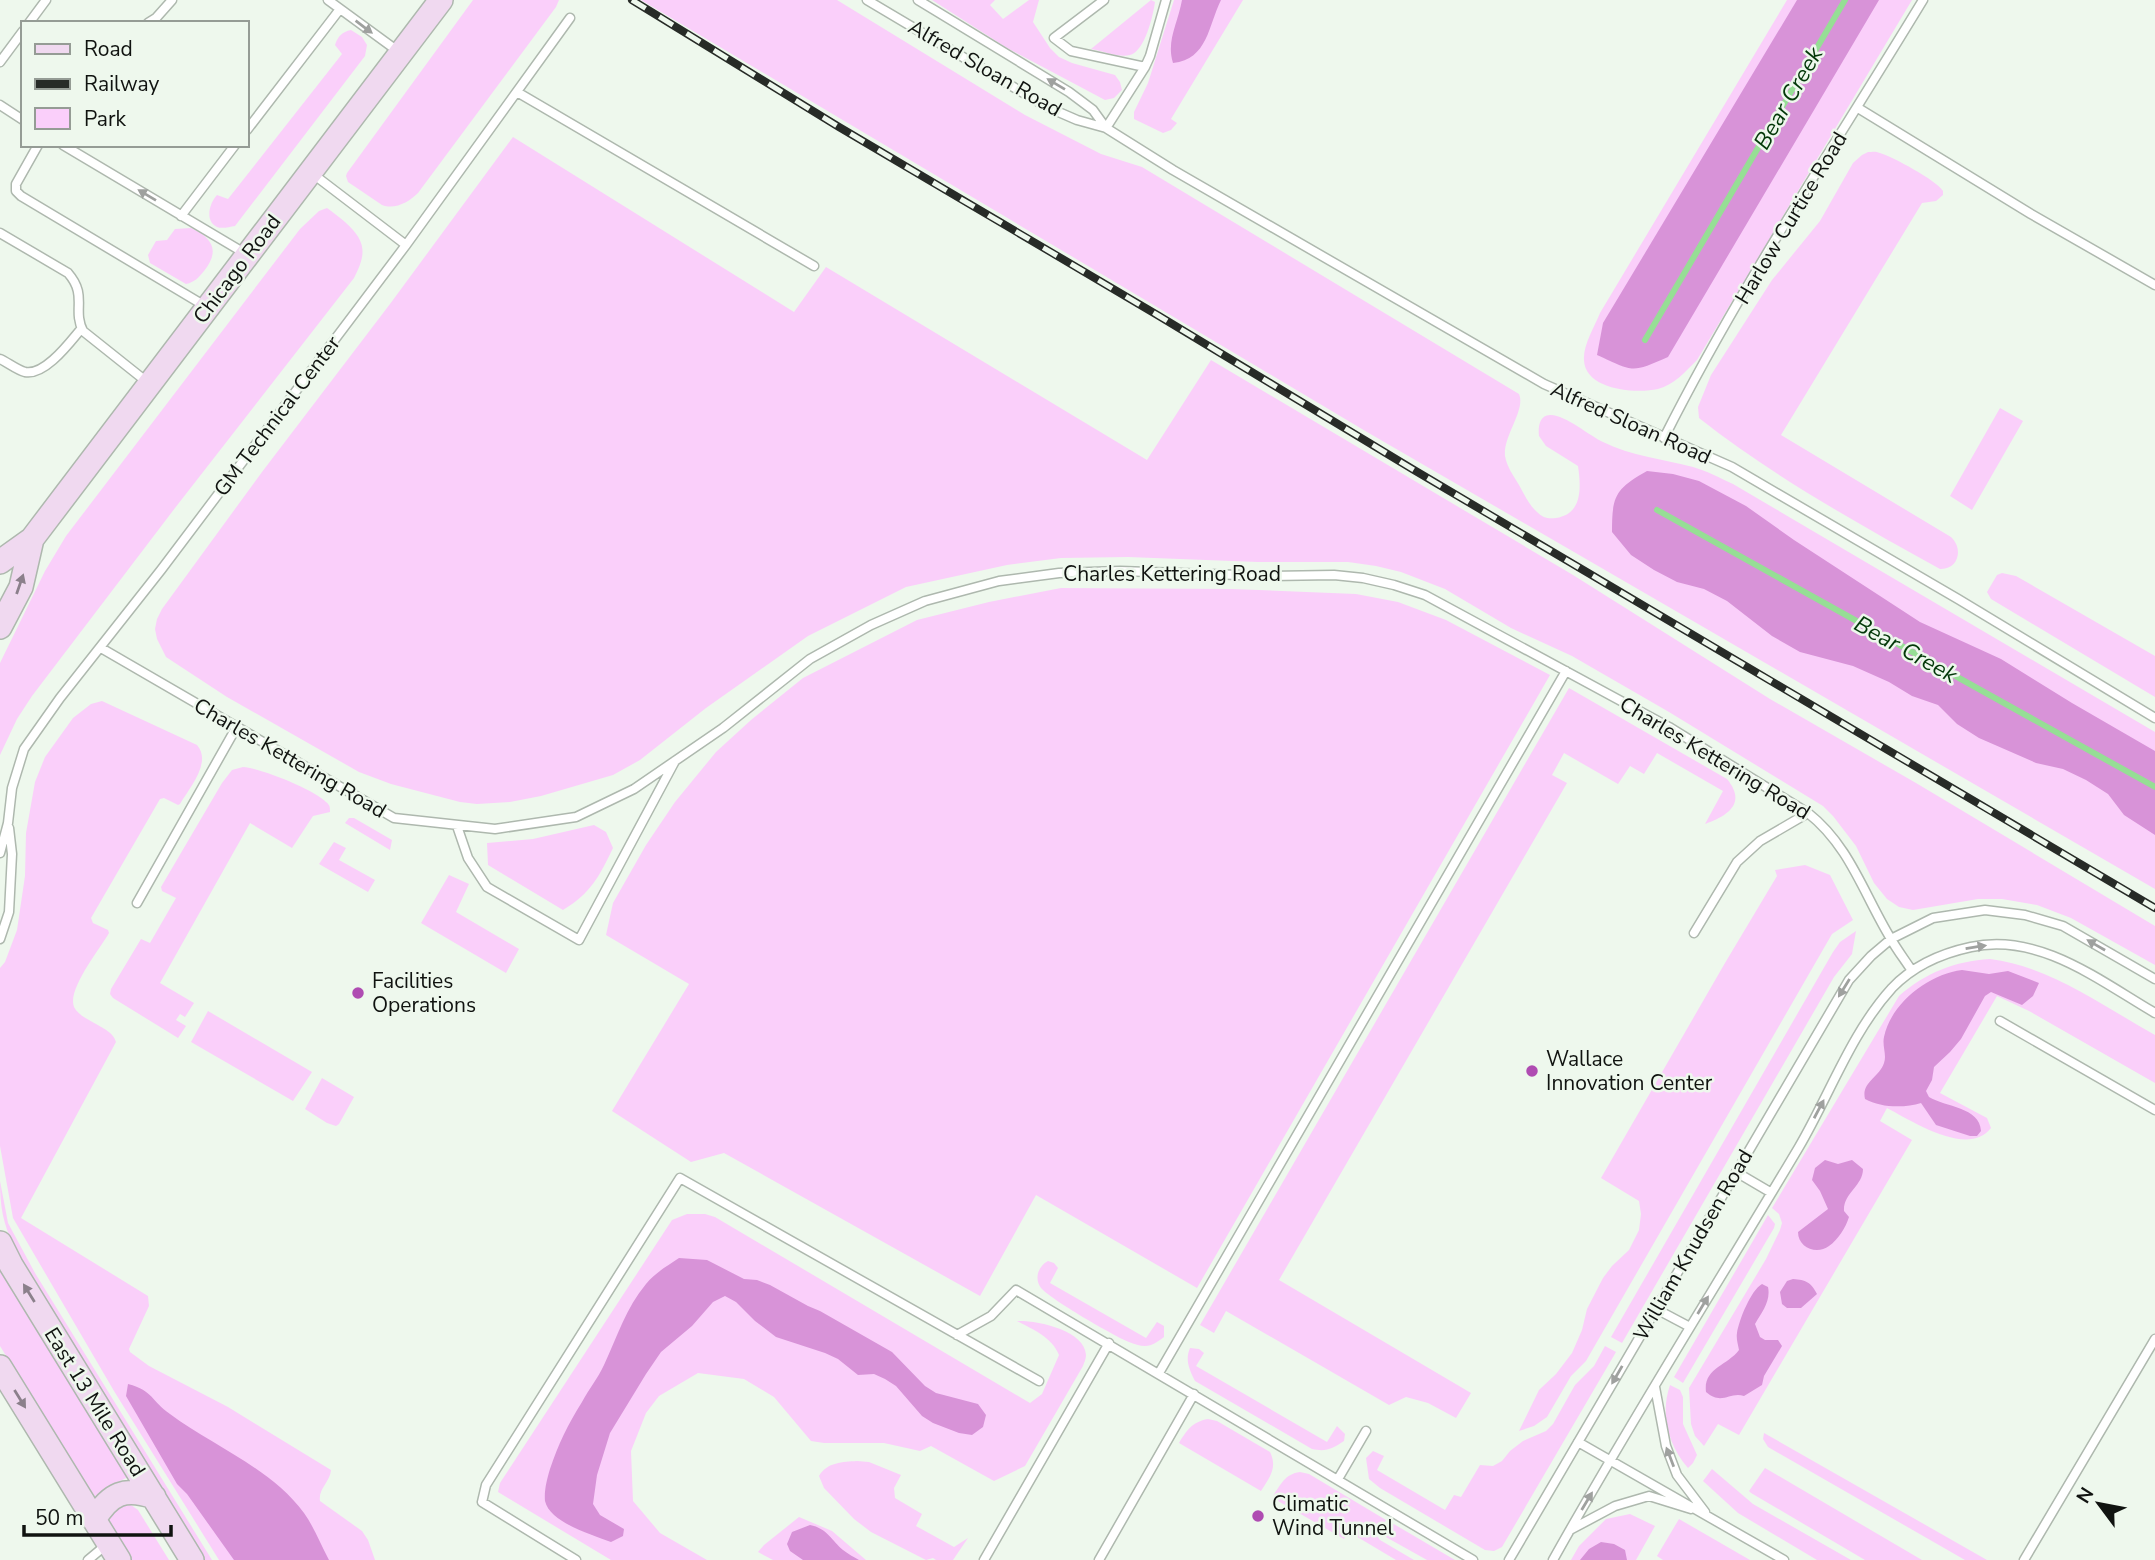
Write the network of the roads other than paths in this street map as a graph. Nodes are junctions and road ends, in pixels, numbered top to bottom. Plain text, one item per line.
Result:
1 (46, 0) edge
2 (172, 0) edge
3 (328, 0) edge
4 (442, 0) edge
5 (867, 0) edge
6 (918, 0) edge
7 (1104, 0) edge
8 (1166, 0) edge
9 (1923, 0) edge
10 (340, 9) junction
11 (570, 18) dead end
12 (30, 21) edge
13 (151, 21) edge
14 (21, 34) edge
15 (401, 54) junction
16 (0, 62) edge
17 (1145, 67) junction
18 (517, 92) junction
19 (0, 105) edge
20 (1858, 108) junction
21 (21, 119) edge
22 (1107, 128) junction
23 (248, 129) edge
24 (37, 147) edge
25 (67, 147) edge
26 (233, 147) edge
27 (311, 172) junction
28 (181, 216) junction
29 (0, 233) edge
30 (407, 245) junction
31 (248, 256) junction
32 (814, 266) dead end
33 (2155, 285) edge
34 (207, 308) junction
35 (81, 329) junction
36 (0, 359) edge
37 (150, 384) junction
38 (1664, 438) junction
39 (32, 539) junction
40 (0, 562) edge
41 (0, 627) edge
42 (101, 648) junction
43 (1566, 671) junction
44 (2155, 718) edge
45 (236, 728) junction
46 (677, 758) junction
47 (1808, 813) junction
48 (8, 823) junction
49 (457, 826) junction
50 (0, 853) edge
51 (137, 903) dead end
52 (1694, 933) dead end
53 (0, 939) edge
54 (1891, 939) junction
55 (1912, 971) junction
56 (2155, 979) edge
57 (2155, 1013) edge
58 (2000, 1020) dead end
59 (2155, 1110) edge
60 (1736, 1172) junction
61 (1770, 1192) junction
62 (0, 1243) edge
63 (1656, 1309) junction
64 (1690, 1327) junction
65 (957, 1335) junction
66 (2155, 1339) edge
67 (1109, 1343) junction
68 (0, 1367) edge
69 (1159, 1373) junction
70 (1039, 1381) dead end
71 (1655, 1386) junction
72 (1194, 1394) junction
73 (1366, 1431) dead end
74 (1578, 1442) junction
75 (1611, 1460) junction
76 (1338, 1479) junction
77 (154, 1497) junction
78 (1707, 1514) junction
79 (94, 1520) junction
80 (1570, 1530) junction
81 (114, 1552) edge
82 (986, 1559) edge
83 (88, 1560) edge
84 (192, 1560) edge
85 (576, 1560) edge
86 (1100, 1560) edge
87 (1473, 1560) edge
88 (1509, 1560) edge
89 (1553, 1560) edge
90 (1784, 1560) edge
91 (2024, 1560) edge

1 - 12 lane
2 - 13 lane
3 - 10 lane
4 - 15 main road, Chicago Road
5 - 22 lane, Alfred Sloan Road
22 -> 6 lane, Alfred Sloan Road
7 - 17 lane
8 - 17 lane
9 - 20 lane, Harlow Curtice Road
10 -> 15 lane
10 - 23 lane
11 - 18 lane, GM Technical Center
14 - 16 lane
15 - 27 main road, Chicago Road
17 - 22 lane
18 - 30 lane, GM Technical Center
18 - 32 lane
19 - 21 lane
20 - 33 lane
20 - 38 lane, Harlow Curtice Road
22 - 38 lane, Alfred Sloan Road
24 - 34 lane
28 -> 25 lane
26 - 28 lane
27 - 30 lane
27 - 31 main road, Chicago Road
28 - 31 lane
29 - 35 lane
30 - 42 lane, GM Technical Center
31 - 34 main road, Chicago Road
34 - 37 main road, Chicago Road
35 - 36 lane
35 - 37 lane
37 - 39 main road, Chicago Road
38 - 44 lane, Alfred Sloan Road
39 - 40 main road, Chicago Road
41 -> 39 main road, Chicago Road
42 - 45 lane, Charles Kettering Road
42 - 48 lane, GM Technical Center
43 - 46 lane, Charles Kettering Road
43 - 47 lane, Charles Kettering Road
43 - 69 lane
45 - 49 lane, Charles Kettering Road
45 - 51 lane
46 - 49 lane, Charles Kettering Road
46 - 49 lane
47 - 52 lane
47 - 54 lane, Charles Kettering Road
48 - 50 lane, GM Technical Center
48 - 53 lane, GM Technical Center
54 - 55 lane, Charles Kettering Road
56 -> 54 lane
54 -> 60 lane, William Knudsen Road
55 -> 57 lane
61 -> 55 lane, William Knudsen Road
58 - 59 lane
60 - 61 lane
60 - 63 lane, William Knudsen Road
64 -> 61 lane, William Knudsen Road
77 -> 62 main road, East 13 Mile Road
63 - 64 lane
63 -> 74 lane, William Knudsen Road
64 - 71 lane, William Knudsen Road
65 - 67 lane
65 - 70 lane
65 - 85 lane
66 - 91 lane
67 - 69 lane
67 - 82 lane
68 -> 79 main road
69 - 72 lane
71 - 75 lane, William Knudsen Road
78 -> 71 lane
72 - 76 lane
72 - 86 lane
73 - 76 lane
74 - 75 lane
74 - 88 lane, William Knudsen Road
75 - 78 lane
80 -> 75 lane, William Knudsen Road
76 - 87 lane
77 - 79 main road
77 - 84 main road, East 13 Mile Road
78 - 80 lane
78 - 90 lane
79 - 81 main road
80 - 89 lane, William Knudsen Road
81 - 83 lane

